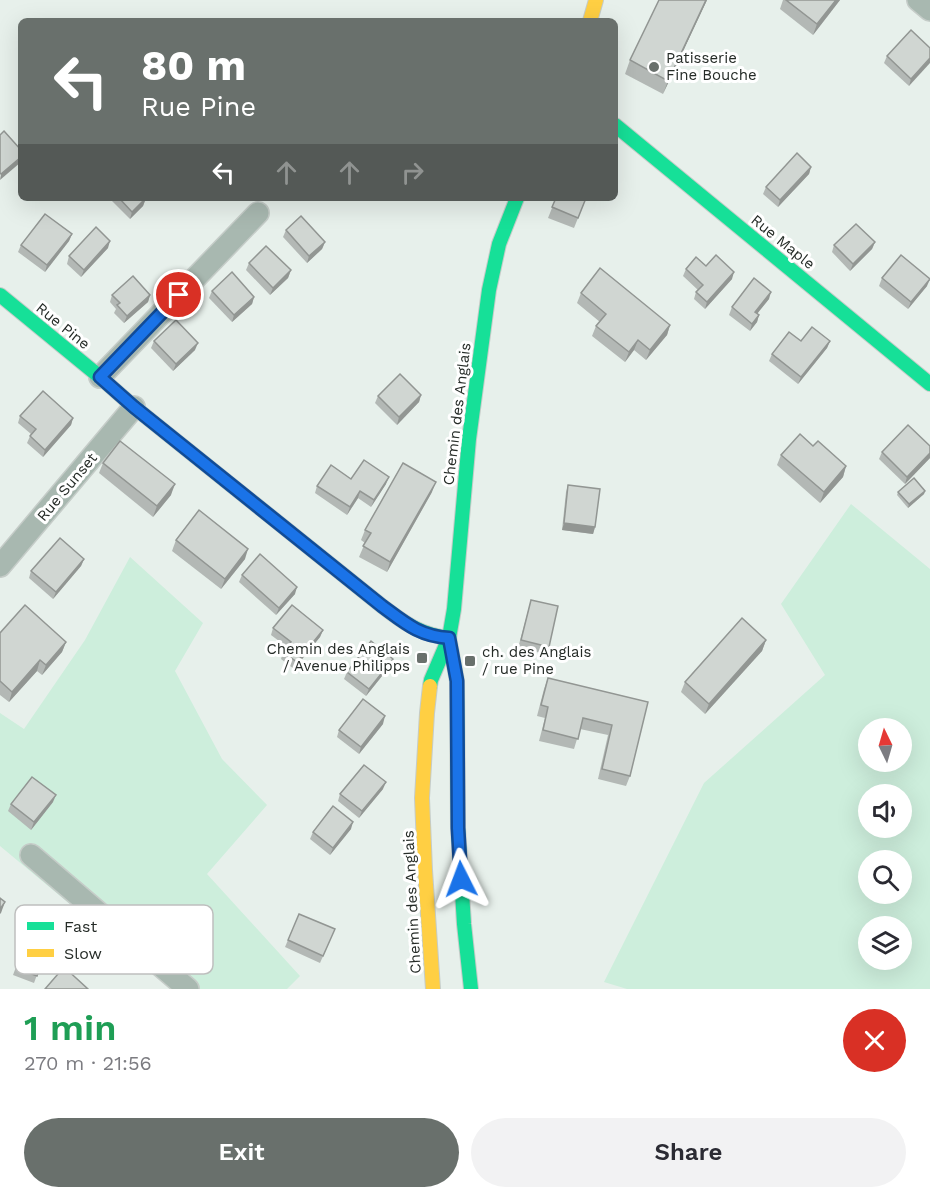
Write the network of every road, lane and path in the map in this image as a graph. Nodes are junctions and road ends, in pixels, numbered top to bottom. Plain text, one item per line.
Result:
1 (596, 0) edge
2 (918, 0) edge
3 (930, 10) edge
4 (591, 18) edge
5 (618, 127) edge
6 (516, 201) edge
7 (258, 213) dead end
8 (0, 295) edge
9 (100, 377) junction
10 (930, 384) edge
11 (134, 407) junction
12 (0, 566) edge
13 (449, 638) junction
14 (31, 855) dead end
15 (90, 905) edge
16 (170, 974) edge
17 (188, 989) edge
18 (433, 989) edge
19 (471, 989) edge

1 - 4 street
2 - 3 street
5 - 10 street, Rue Maple
6 - 13 street, Chemin des Anglais
7 - 9 street
8 - 9 street, Rue Pine
9 - 11 street, Rue Pine
11 - 12 street, Rue Sunset
11 - 13 street, Rue Pine
13 - 18 street, Chemin des Anglais
13 - 19 street, Chemin des Anglais
14 - 15 street
16 - 17 street

